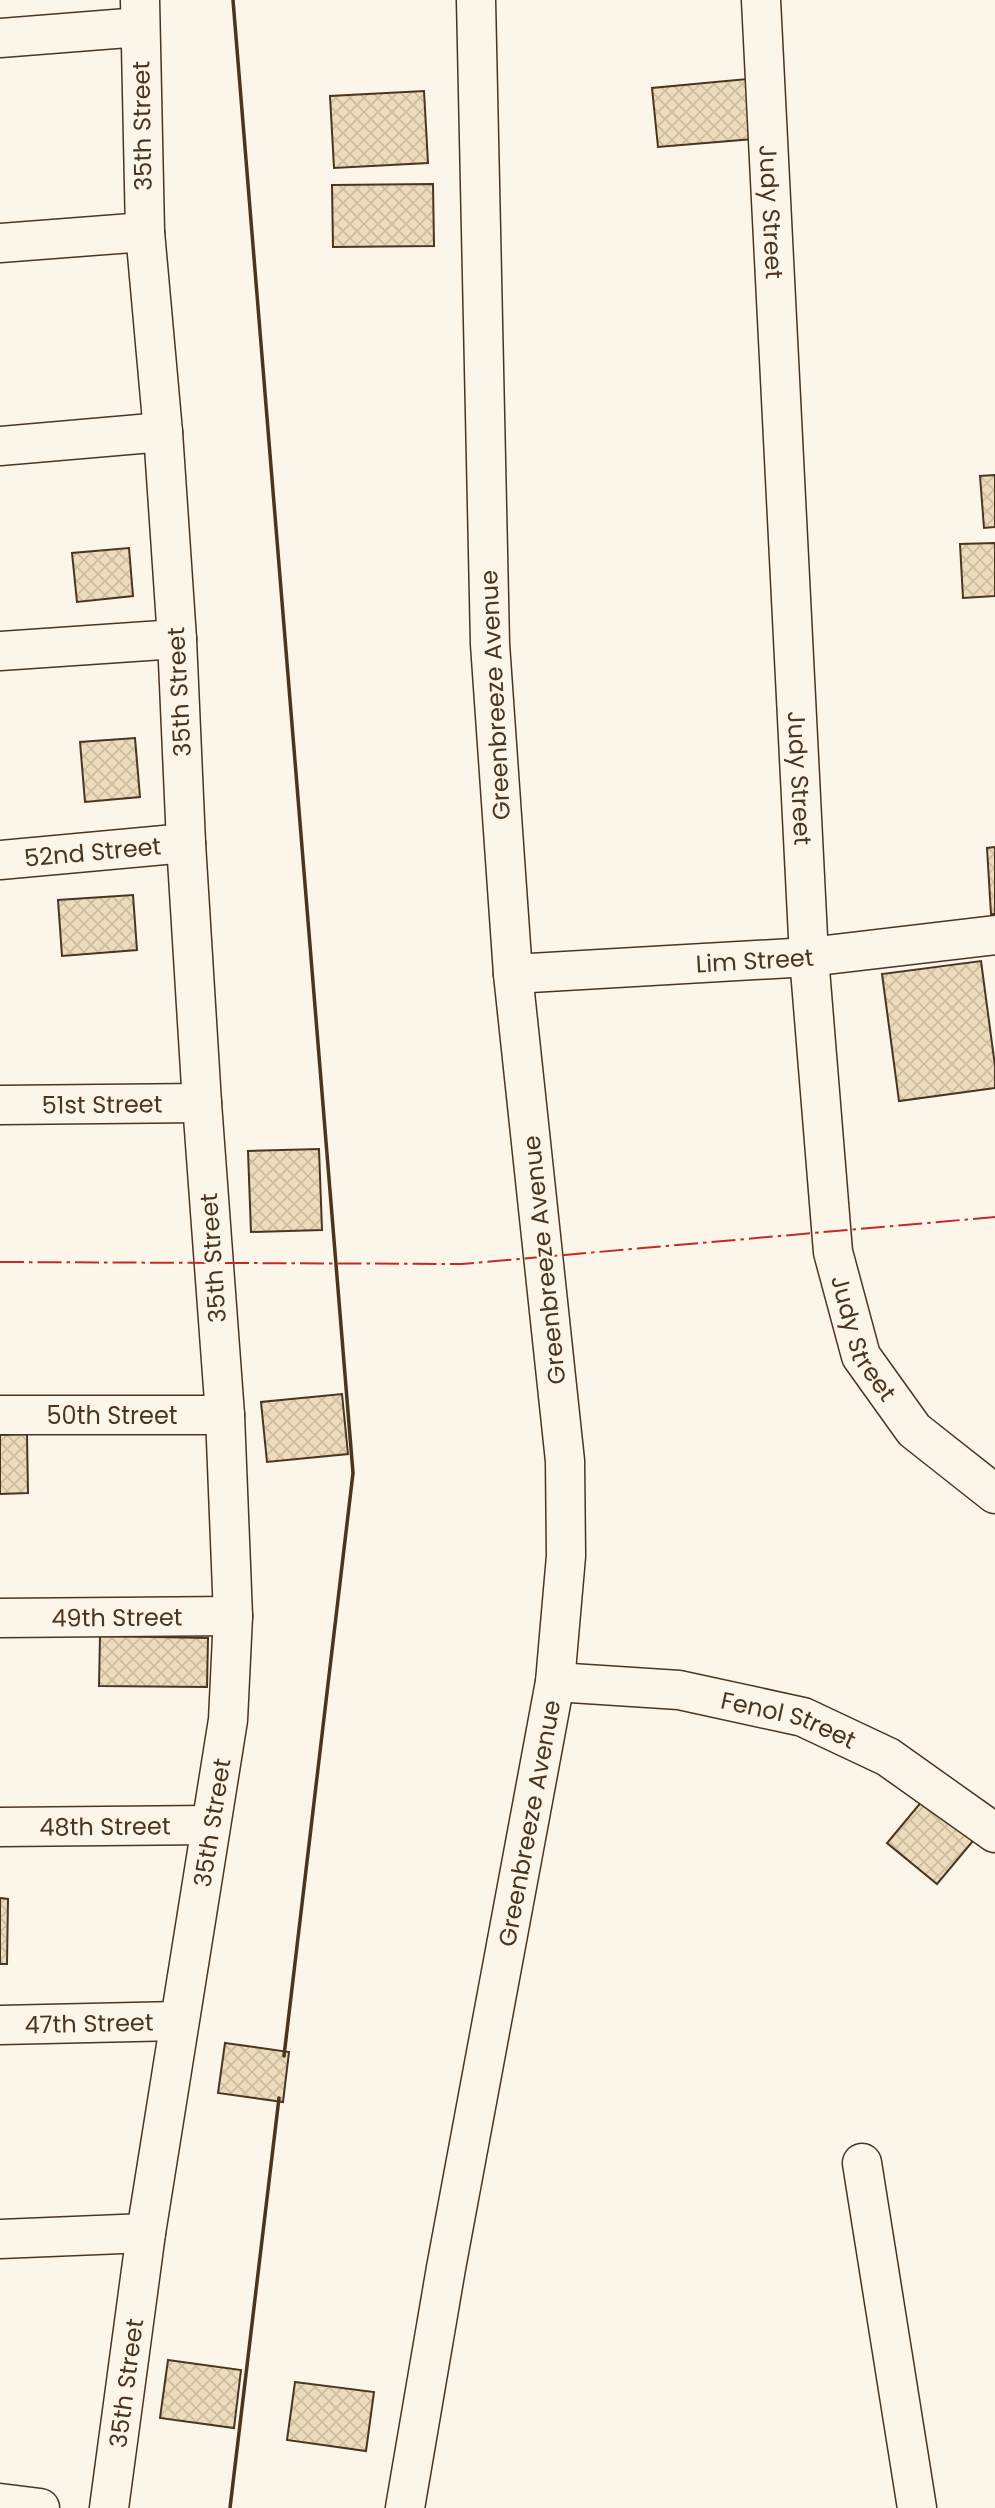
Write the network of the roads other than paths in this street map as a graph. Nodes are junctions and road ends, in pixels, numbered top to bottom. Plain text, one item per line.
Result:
1 (476, 0) edge
2 (761, 0) edge
3 (140, 14) edge
4 (0, 38) edge
5 (145, 232) junction
6 (0, 243) edge
7 (163, 432) junction
8 (0, 446) edge
9 (177, 639) junction
10 (0, 651) edge
11 (186, 843) junction
12 (0, 860) edge
13 (995, 935) edge
14 (809, 957) junction
15 (513, 974) junction
16 (201, 1102) junction
17 (0, 1105) edge
18 (0, 1415) edge
19 (225, 1415) junction
20 (995, 1494) edge
21 (233, 1616) junction
22 (0, 1618) edge
23 (555, 1682) junction
24 (210, 1825) junction
25 (0, 1827) edge
26 (995, 1833) edge
27 (179, 2021) junction
28 (0, 2025) edge
29 (862, 2164) dead end
30 (146, 2233) junction
31 (0, 2239) edge
32 (0, 2503) edge
33 (40, 2508) edge
34 (109, 2508) edge
35 (405, 2508) edge
36 (917, 2508) edge

1 - 15 street, Greenbreeze Avenue
2 - 14 street, Judy Street
3 - 4 street
3 - 5 street, 35th Street
5 - 6 street
5 - 7 street, 35th Street
7 - 8 street
7 - 9 street, 35th Street
9 - 10 street
9 - 11 street, 35th Street
11 - 12 street, 52nd Street
11 - 16 street, 35th Street
13 - 14 street, Lim Street
14 - 15 street, Lim Street
14 - 20 street, Judy Street
15 - 23 street, Greenbreeze Avenue
16 - 17 street, 51st Street
16 - 19 street, 35th Street
18 - 19 street, 50th Street
19 - 21 street, 35th Street
21 - 22 street, 49th Street
21 - 24 street, 35th Street
23 - 26 street, Fenol Street
23 - 35 street, Greenbreeze Avenue
24 - 25 street, 48th Street
24 - 27 street, 35th Street
27 - 28 street, 47th Street
27 - 30 street, 35th Street
29 - 36 street
30 - 31 street
30 - 34 street, 35th Street
32 - 33 street

